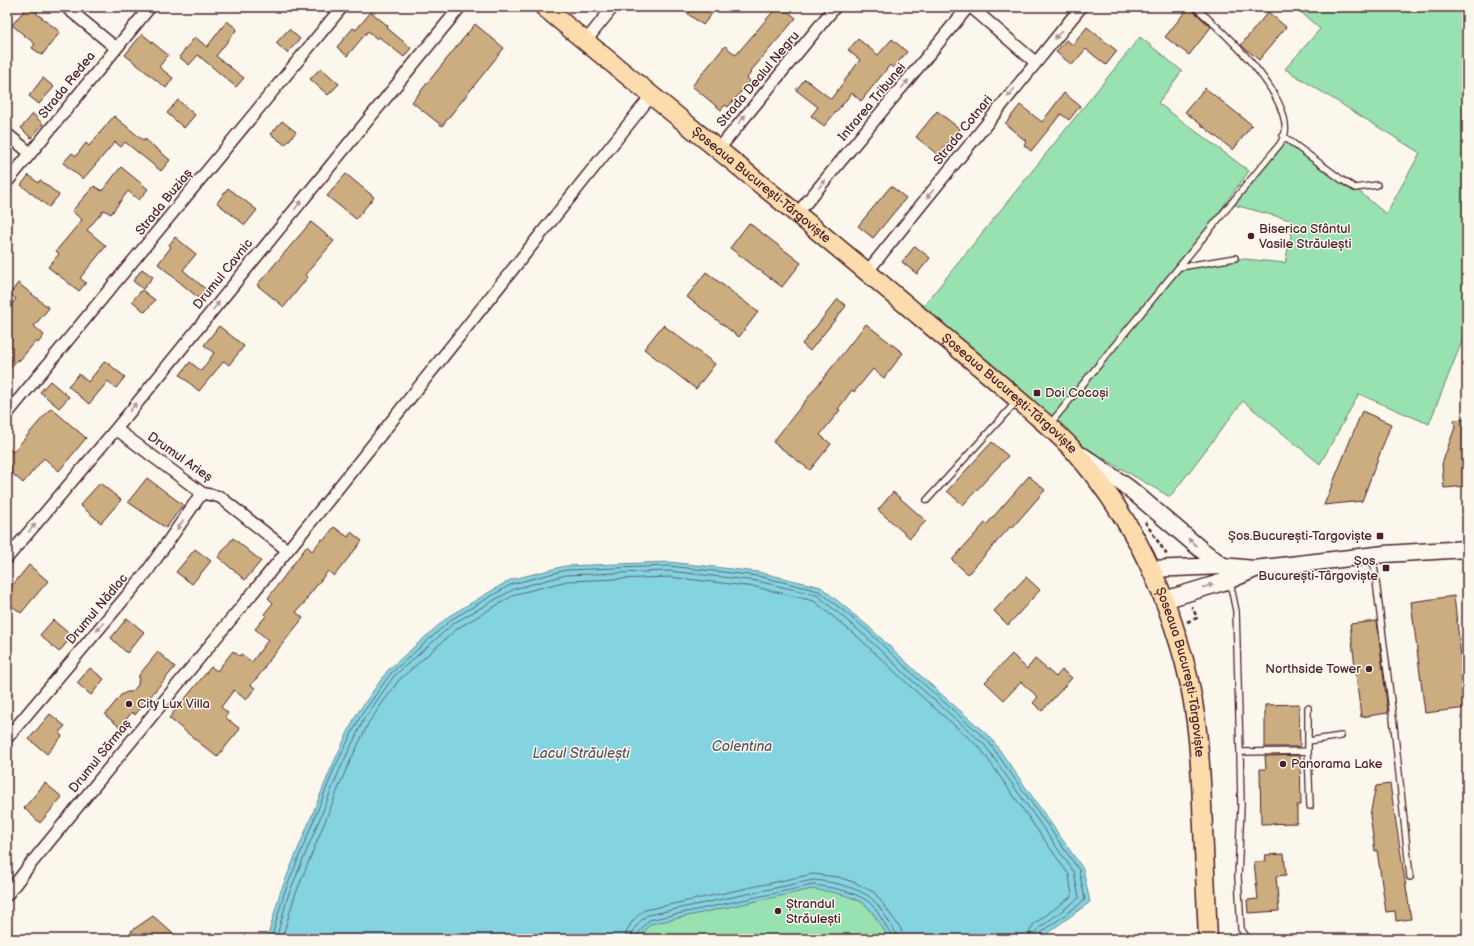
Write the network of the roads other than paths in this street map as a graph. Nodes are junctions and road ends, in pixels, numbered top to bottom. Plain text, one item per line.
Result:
1 (66, 7) edge
2 (150, 7) edge
3 (342, 7) edge
4 (460, 7) edge
5 (544, 7) edge
6 (613, 7) edge
7 (836, 7) edge
8 (970, 7) edge
9 (1081, 7) edge
10 (1195, 7) edge
11 (585, 42) junction
12 (116, 48) junction
13 (1035, 62) junction
14 (651, 96) junction
15 (7, 134) edge
16 (1284, 136) junction
17 (718, 150) junction
18 (30, 153) junction
19 (7, 182) edge
20 (1377, 185) dead end
21 (797, 214) junction
22 (1235, 258) dead end
23 (1180, 267) junction
24 (867, 272) junction
25 (1019, 400) junction
26 (7, 414) edge
27 (1048, 426) junction
28 (116, 429) junction
29 (1073, 450) junction
30 (202, 493) junction
31 (927, 500) dead end
32 (1467, 549) edge
33 (287, 550) junction
34 (1373, 556) junction
35 (7, 558) edge
36 (1151, 569) junction
37 (1226, 573) junction
38 (1164, 600) junction
39 (1308, 708) dead end
40 (1341, 736) dead end
41 (7, 738) edge
42 (1308, 741) junction
43 (1308, 750) junction
44 (1240, 752) junction
45 (1310, 806) dead end
46 (1410, 877) dead end
47 (8, 889) edge
48 (1208, 939) edge
49 (1248, 939) edge

1 - 12 street
2 - 12 street, Strada Redea
3 - 26 street, Strada Buziaș
28 -> 4 street, Drumul Cavnic
5 - 11 main road, Șoseaua București-Târgoviște
6 - 11 street
17 -> 7 street, Strada Dealul Negru
8 - 13 street
21 -> 8 street, Intrarea Tribunei
9 -> 13 street, Strada Cotnari
10 - 16 lane
11 - 14 main road, Șoseaua București-Târgoviște
12 - 18 street, Strada Redea
13 -> 24 street, Strada Cotnari
14 - 17 main road, Șoseaua București-Târgoviște
14 - 33 street, Drumul Sărmaș
15 - 18 street
16 - 20 lane
16 - 23 lane
17 - 21 main road, Șoseaua București-Târgoviște
18 - 19 street, Strada Redea
21 - 24 main road, Șoseaua București-Târgoviște
22 - 23 lane
23 - 27 lane
24 - 25 main road, Șoseaua București-Târgoviște
25 - 27 main road, Șoseaua București-Târgoviște
25 - 31 lane
27 - 29 main road, Șoseaua București-Târgoviște
28 - 30 street, Drumul Arieș
35 -> 28 street, Drumul Cavnic
29 - 36 main road, Șoseaua București-Târgoviște
37 -> 29 main road
30 - 33 street, Drumul Arieș
30 -> 41 street, Drumul Nădlac
32 - 34 main road
33 - 47 street, Drumul Sărmaș
34 - 37 main road
34 - 46 lane
36 - 37 main road
36 - 38 main road, Șoseaua București-Târgoviște
38 -> 37 main road
37 - 44 lane
38 - 48 main road, Șoseaua București-Târgoviște
39 - 42 lane
40 - 42 lane
42 - 43 lane
43 - 44 lane
43 - 45 lane
44 - 49 lane

